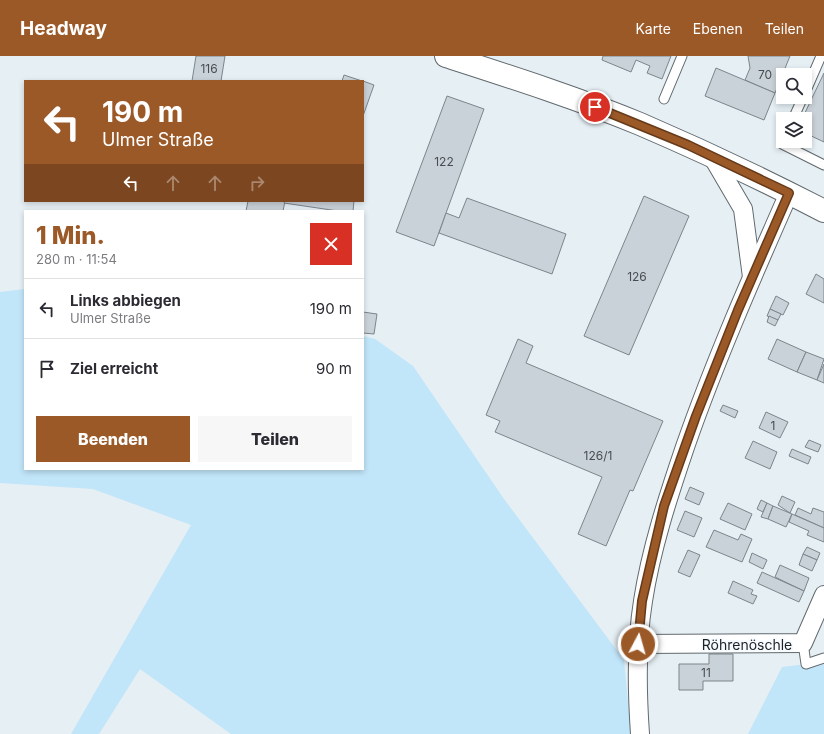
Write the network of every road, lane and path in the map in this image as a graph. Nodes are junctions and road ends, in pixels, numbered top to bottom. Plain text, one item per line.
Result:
1 (446, 56) edge
2 (682, 56) edge
3 (821, 56) edge
4 (812, 77) edge
5 (664, 99) dead end
6 (790, 148) edge
7 (712, 156) junction
8 (824, 165) edge
9 (789, 193) junction
10 (824, 211) edge
11 (752, 277) junction
12 (824, 595) edge
13 (638, 644) junction
14 (803, 644) junction
15 (824, 658) edge
16 (639, 727) edge

1 - 7 main road
2 - 5 lane
3 - 4 lane
6 - 8 lane
7 - 9 main road
7 - 11 street
9 - 10 main road
9 - 11 street
11 - 13 street
12 - 14 street, Röhrenöschle
13 - 14 street, Röhrenöschle
13 - 16 street
14 - 15 lane

